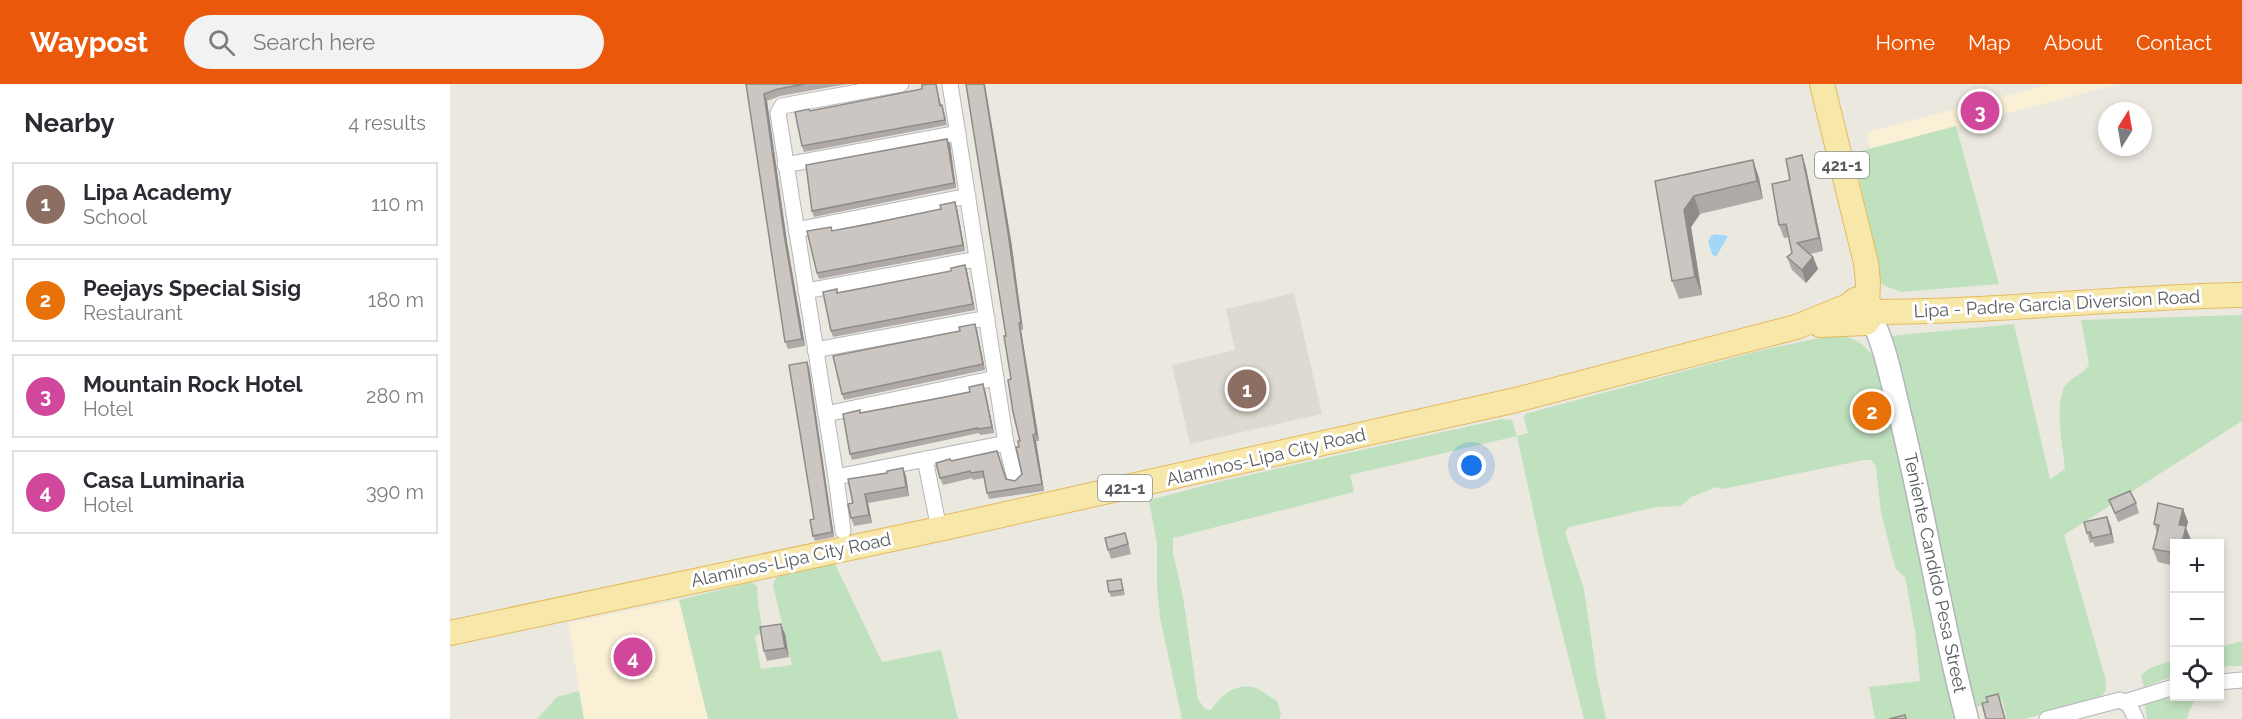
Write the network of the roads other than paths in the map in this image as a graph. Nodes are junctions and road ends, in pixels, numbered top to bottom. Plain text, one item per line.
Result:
1 (901, 84) edge
2 (950, 84) edge
3 (1822, 84) edge
4 (958, 133) junction
5 (785, 165) junction
6 (968, 196) junction
7 (796, 230) junction
8 (977, 258) junction
9 (806, 291) junction
10 (2242, 295) edge
11 (1860, 313) junction
12 (987, 318) junction
13 (815, 350) junction
14 (996, 378) junction
15 (826, 414) junction
16 (1006, 443) junction
17 (925, 459) junction
18 (836, 477) junction
19 (1015, 479) edge
20 (939, 529) junction
21 (843, 531) dead end
22 (450, 633) edge
23 (2242, 680) edge
24 (2224, 682) edge
25 (2170, 688) edge
26 (2125, 702) junction
27 (1967, 719) edge
28 (2047, 719) edge
29 (2136, 719) edge

1 - 5 street
2 - 4 street
3 - 11 main road, 421-1
4 - 5 street
4 - 6 street
5 - 7 street
6 - 7 street
6 - 8 street
7 - 9 street
8 - 9 street
8 - 12 street
9 - 13 street
10 - 11 main road, Lipa - Padre Garcia Diversion Road
11 - 20 main road, Alaminos-Lipa City Road / 421-1
11 - 27 street, Teniente Candido Pesa Street
12 - 13 street
12 - 14 street
13 - 15 street
14 - 15 street
14 - 16 street
15 - 18 street
16 - 17 street
16 - 19 street
17 - 18 street
17 - 20 street
18 - 21 street
20 - 22 main road, Alaminos-Lipa City Road / 421-1
23 - 24 street
25 - 26 street
26 - 28 street
26 - 29 street

